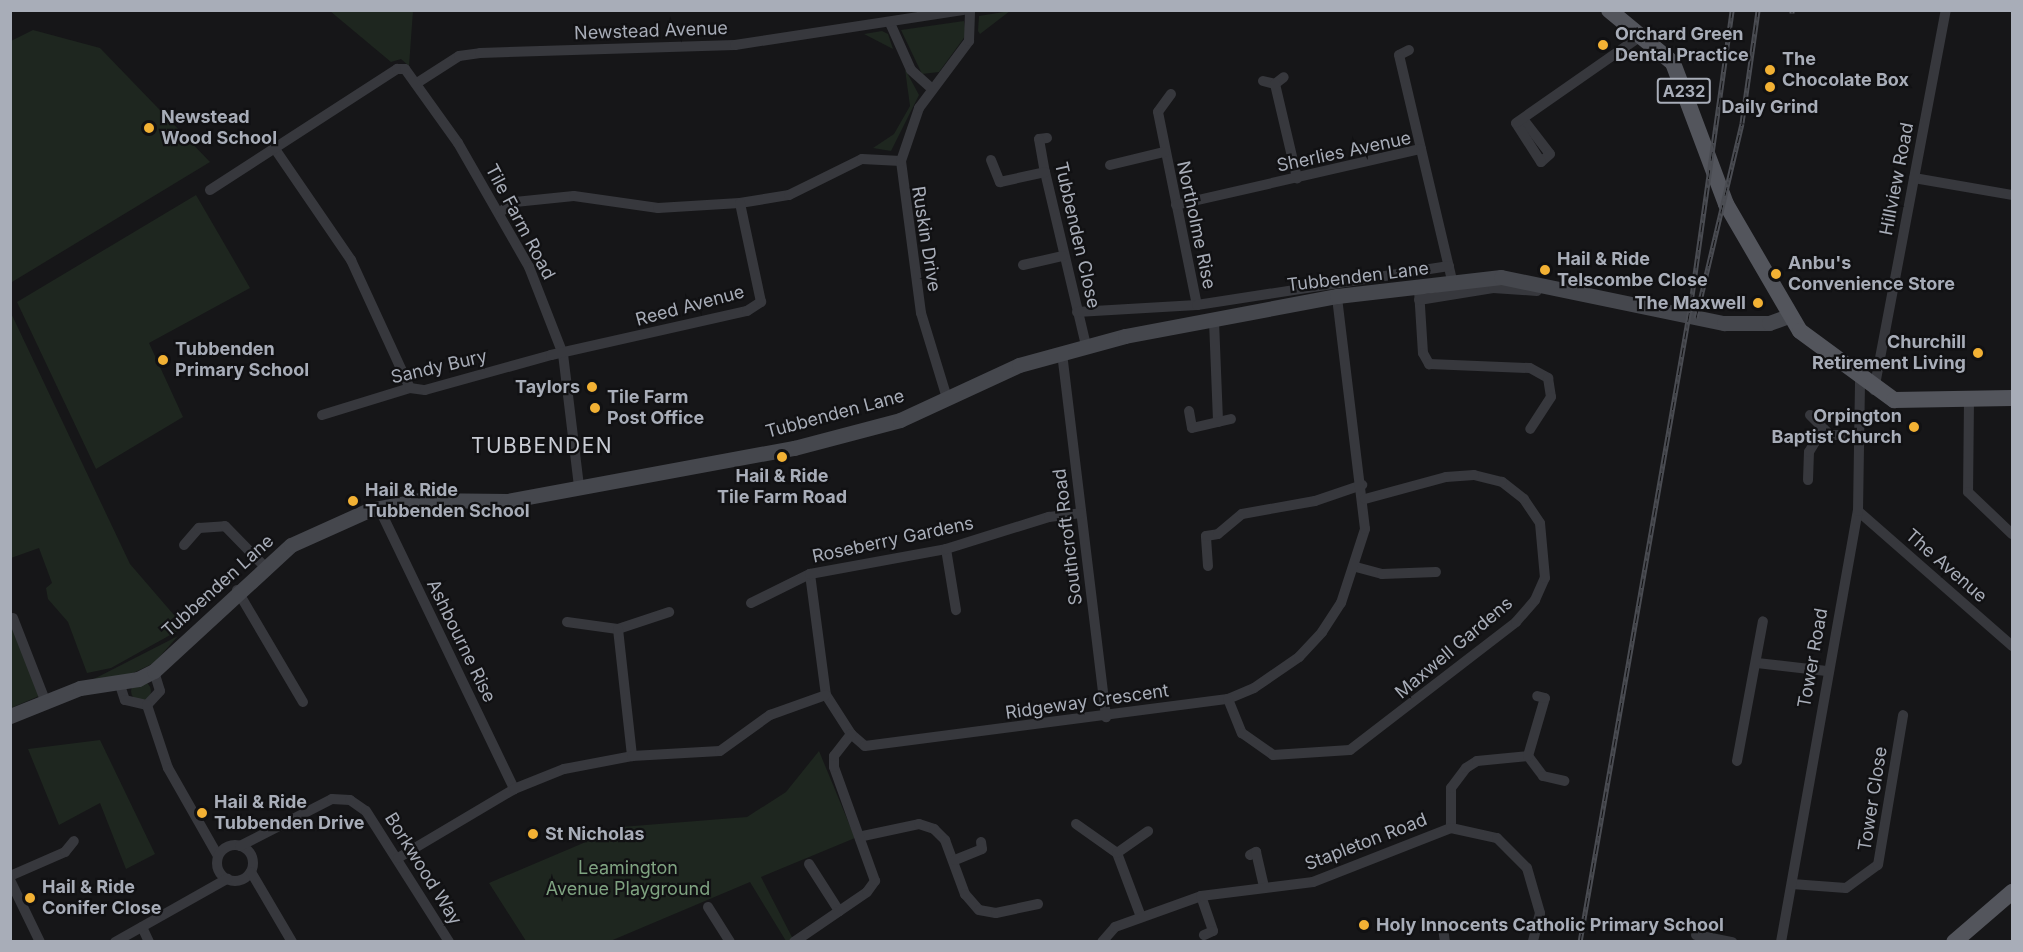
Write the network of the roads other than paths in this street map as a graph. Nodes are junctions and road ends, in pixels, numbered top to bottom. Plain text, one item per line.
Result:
1 (964, 10) edge
2 (970, 10) edge
3 (1609, 10) edge
4 (1946, 10) edge
5 (890, 23) junction
6 (1642, 35) junction
7 (1399, 53) dead end
8 (1284, 77) dead end
9 (417, 83) junction
10 (931, 88) junction
11 (1171, 94) dead end
12 (1523, 119) dead end
13 (1047, 138) dead end
14 (275, 149) junction
15 (1421, 149) junction
16 (1164, 152) junction
17 (991, 160) dead end
18 (901, 161) junction
19 (1110, 165) dead end
20 (1045, 171) junction
21 (1298, 178) junction
22 (1914, 178) junction
23 (210, 190) dead end
24 (2013, 195) edge
25 (740, 203) junction
26 (1176, 205) junction
27 (500, 212) junction
28 (1063, 256) junction
29 (1023, 265) dead end
30 (1449, 266) junction
31 (1453, 284) junction
32 (1570, 292) junction
33 (1419, 295) junction
34 (1337, 296) junction
35 (1197, 305) junction
36 (1077, 312) junction
37 (1655, 316) dead end
38 (1788, 316) junction
39 (1214, 321) junction
40 (1086, 346) junction
41 (1062, 353) junction
42 (563, 354) junction
43 (1867, 385) junction
44 (410, 388) junction
45 (948, 398) junction
46 (2013, 398) edge
47 (1970, 400) junction
48 (1189, 411) dead end
49 (322, 415) dead end
50 (1810, 415) dead end
51 (1231, 420) dead end
52 (1218, 422) junction
53 (1530, 429) dead end
54 (1821, 432) junction
55 (1858, 435) junction
56 (1808, 480) dead end
57 (1362, 485) junction
58 (579, 486) junction
59 (1365, 499) junction
60 (379, 507) junction
61 (1858, 511) junction
62 (1082, 513) junction
63 (2013, 534) edge
64 (184, 544) dead end
65 (946, 549) junction
66 (264, 566) junction
67 (1208, 566) dead end
68 (1356, 567) junction
69 (1436, 572) dead end
70 (810, 574) junction
71 (237, 590) junction
72 (751, 603) dead end
73 (956, 610) dead end
74 (669, 612) dead end
75 (13, 618) dead end
76 (1763, 621) dead end
77 (567, 622) dead end
78 (618, 630) junction
79 (2013, 646) edge
80 (1757, 663) junction
81 (153, 671) junction
82 (1827, 671) junction
83 (119, 682) junction
84 (826, 695) junction
85 (1537, 696) dead end
86 (1228, 699) junction
87 (45, 700) junction
88 (303, 702) dead end
89 (147, 705) junction
90 (1903, 715) dead end
91 (10, 716) edge
92 (1106, 717) junction
93 (850, 734) junction
94 (632, 756) junction
95 (1528, 756) junction
96 (1737, 761) dead end
97 (1564, 781) dead end
98 (514, 789) junction
99 (1076, 824) dead end
100 (1451, 828) junction
101 (1148, 831) dead end
102 (863, 836) junction
103 (74, 841) dead end
104 (981, 842) dead end
105 (240, 846) junction
106 (1117, 854) junction
107 (1250, 855) dead end
108 (218, 856) junction
109 (398, 858) junction
110 (955, 860) junction
111 (809, 864) dead end
112 (251, 872) junction
113 (10, 876) edge
114 (227, 879) junction
115 (10, 880) edge
116 (1792, 884) junction
117 (1264, 888) junction
118 (2013, 892) edge
119 (1201, 896) junction
120 (1038, 904) dead end
121 (708, 907) dead end
122 (839, 911) junction
123 (1141, 917) junction
124 (142, 927) junction
125 (1443, 928) dead end
126 (1204, 935) dead end
127 (1696, 935) dead end
128 (797, 941) edge
129 (40, 942) edge
130 (115, 942) edge
131 (149, 942) edge
132 (292, 942) edge
133 (449, 942) edge
134 (730, 942) edge
135 (1102, 942) edge
136 (1445, 942) edge
137 (1533, 942) edge
138 (1732, 942) edge
139 (1781, 942) edge
140 (1954, 942) edge

1 - 5 street, Newstead Avenue
2 - 10 street, Ruskin Drive
3 - 6 main road, A232
4 - 22 street, Hillview Road
5 - 9 street, Newstead Avenue
5 - 10 street
6 - 12 street
6 - 38 main road, A232
7 - 15 street
8 - 21 street
9 - 14 street, Tile Farm Road
9 - 27 street, Tile Farm Road
10 - 18 street, Ruskin Drive
11 - 16 street, Northolme Rise
13 - 20 street, Tubbenden Close
14 - 23 street
14 - 44 street
15 - 21 street, Sherlies Avenue
15 - 30 street, Sherlies Avenue
16 - 19 street, Northolme Rise
16 - 26 street, Northolme Rise
17 - 20 street
18 - 25 street
18 - 45 street, Ruskin Drive
20 - 28 street, Tubbenden Close
21 - 26 street, Sherlies Avenue
22 - 24 street
22 - 43 street, Hillview Road
25 - 27 street
25 - 42 street, Reed Avenue
26 - 35 street, Northolme Rise
27 - 42 street, Tile Farm Road
28 - 29 street
28 - 36 street, Tubbenden Close
30 - 31 street, Sherlies Avenue
30 - 35 street
31 - 32 street, Tubbenden Lane
31 - 33 street, Tubbenden Lane
32 - 33 street
32 - 37 street
32 - 38 street, Tubbenden Lane
33 - 34 street, Tubbenden Lane
33 - 53 street
34 - 39 street, Tubbenden Lane
34 - 57 street, Ridgeway Crescent
35 - 36 street
36 - 40 street, Tubbenden Close
38 - 43 main road, A232
39 - 40 street, Tubbenden Lane
39 - 52 street
40 - 41 street, Tubbenden Lane
41 - 45 street, Tubbenden Lane
41 - 62 street, Southcroft Road
42 - 44 street, Sandy Bury
42 - 58 street, Tile Farm Road
43 - 47 main road, A232
43 - 55 street, Tower Road
44 - 49 street, Sandy Bury
45 - 58 street, Tubbenden Lane
46 - 47 main road, A232
47 - 63 street
48 - 52 street
50 - 54 street
51 - 52 street
54 - 55 street
54 - 56 street
55 - 61 street, Tower Road
57 - 59 street, Ridgeway Crescent
57 - 67 street
58 - 60 street, Tubbenden Lane
59 - 68 street, Ridgeway Crescent
59 - 86 street, Maxwell Gardens
60 - 66 street, Tubbenden Lane
60 - 98 street, Ashbourne Rise
61 - 79 street, The Avenue
61 - 82 street, Tower Road
62 - 65 street, Roseberry Gardens
62 - 92 street, Southcroft Road
64 - 66 street
65 - 70 street, Roseberry Gardens
65 - 73 street
66 - 71 street, Tubbenden Lane
68 - 69 street
68 - 86 street, Ridgeway Crescent
70 - 72 street, Roseberry Gardens
70 - 84 street
71 - 81 street, Tubbenden Lane
71 - 88 street
74 - 78 street
75 - 87 street
76 - 80 street
77 - 78 street
78 - 94 street
80 - 82 street
80 - 96 street
81 - 83 street, Tubbenden Lane
81 - 89 street
82 - 116 street, Tower Road
83 - 87 street, Tubbenden Lane
83 - 89 street
84 - 93 street
84 - 94 street
85 - 95 street
86 - 92 street, Ridgeway Crescent
87 - 91 street, Tubbenden Lane
89 - 108 street
90 - 116 street, Tower Close
92 - 93 street, Ridgeway Crescent
93 - 102 street
94 - 98 street
95 - 97 street
95 - 100 street
98 - 109 street
99 - 106 street
100 - 117 street, Stapleton Road
100 - 137 street, Stapleton Road
101 - 106 street
102 - 110 street
102 - 122 street
103 - 113 street
104 - 110 street
105 - 108 street
105 - 109 street, Borkwood Way
105 - 112 street
106 - 123 street
107 - 117 street
108 - 114 street
109 - 133 street, Borkwood Way
110 - 120 street
111 - 122 street
112 - 114 street
112 - 132 street
114 - 124 street
115 - 129 street
116 - 139 street, Tower Road
117 - 119 street, Stapleton Road
118 - 140 main road
119 - 123 street, Stapleton Road
119 - 126 street
121 - 134 street
122 - 128 street
123 - 135 street, Stapleton Road
124 - 130 street
124 - 131 street
125 - 136 street
127 - 138 street

